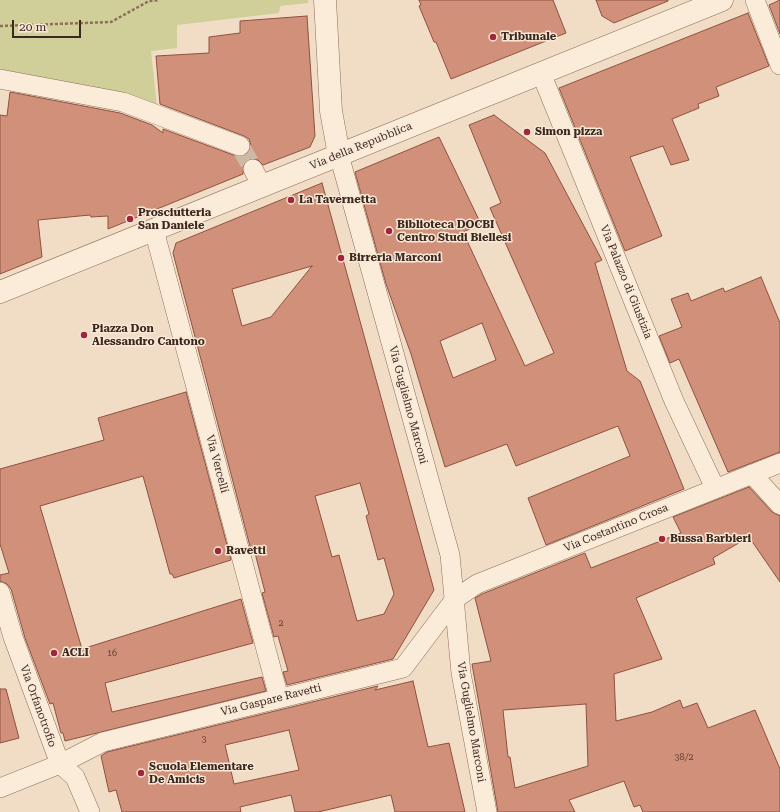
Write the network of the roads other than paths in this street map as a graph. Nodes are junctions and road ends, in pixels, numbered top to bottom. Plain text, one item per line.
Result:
1 (325, 0) edge
2 (722, 0) edge
3 (755, 0) edge
4 (780, 65) edge
5 (541, 73) junction
6 (0, 79) edge
7 (240, 146) tunnel mouth
8 (339, 155) junction
9 (154, 230) junction
10 (0, 292) edge
11 (780, 462) edge
12 (752, 474) junction
13 (715, 488) junction
14 (780, 505) edge
15 (0, 592) edge
16 (455, 599) junction
17 (279, 698) junction
18 (60, 764) junction
19 (0, 788) edge
20 (90, 812) edge
21 (487, 812) edge

1 - 8 street, Via Guglielmo Marconi
2 - 5 street, Via della Repubblica
3 - 4 street
5 - 8 street, Via della Repubblica
5 - 13 street, Via Palazzo di Giustizia
6 - 7 street
8 - 9 street, Via della Repubblica
8 - 16 street, Via Guglielmo Marconi
9 - 10 street, Via della Repubblica
9 - 17 street, Via Vercelli
11 - 12 street, Via Costantino Crosa
12 - 13 street, Via Costantino Crosa
12 - 14 street
13 - 16 street, Via Costantino Crosa
15 - 18 street, Via Orfanotrofio
16 - 17 street, Via Gaspare Ravetti
16 - 21 street, Via Guglielmo Marconi
17 - 18 street, Via Gaspare Ravetti
18 - 19 street, Via Gaspare Ravetti
18 - 20 street, Via Orfanotrofio

